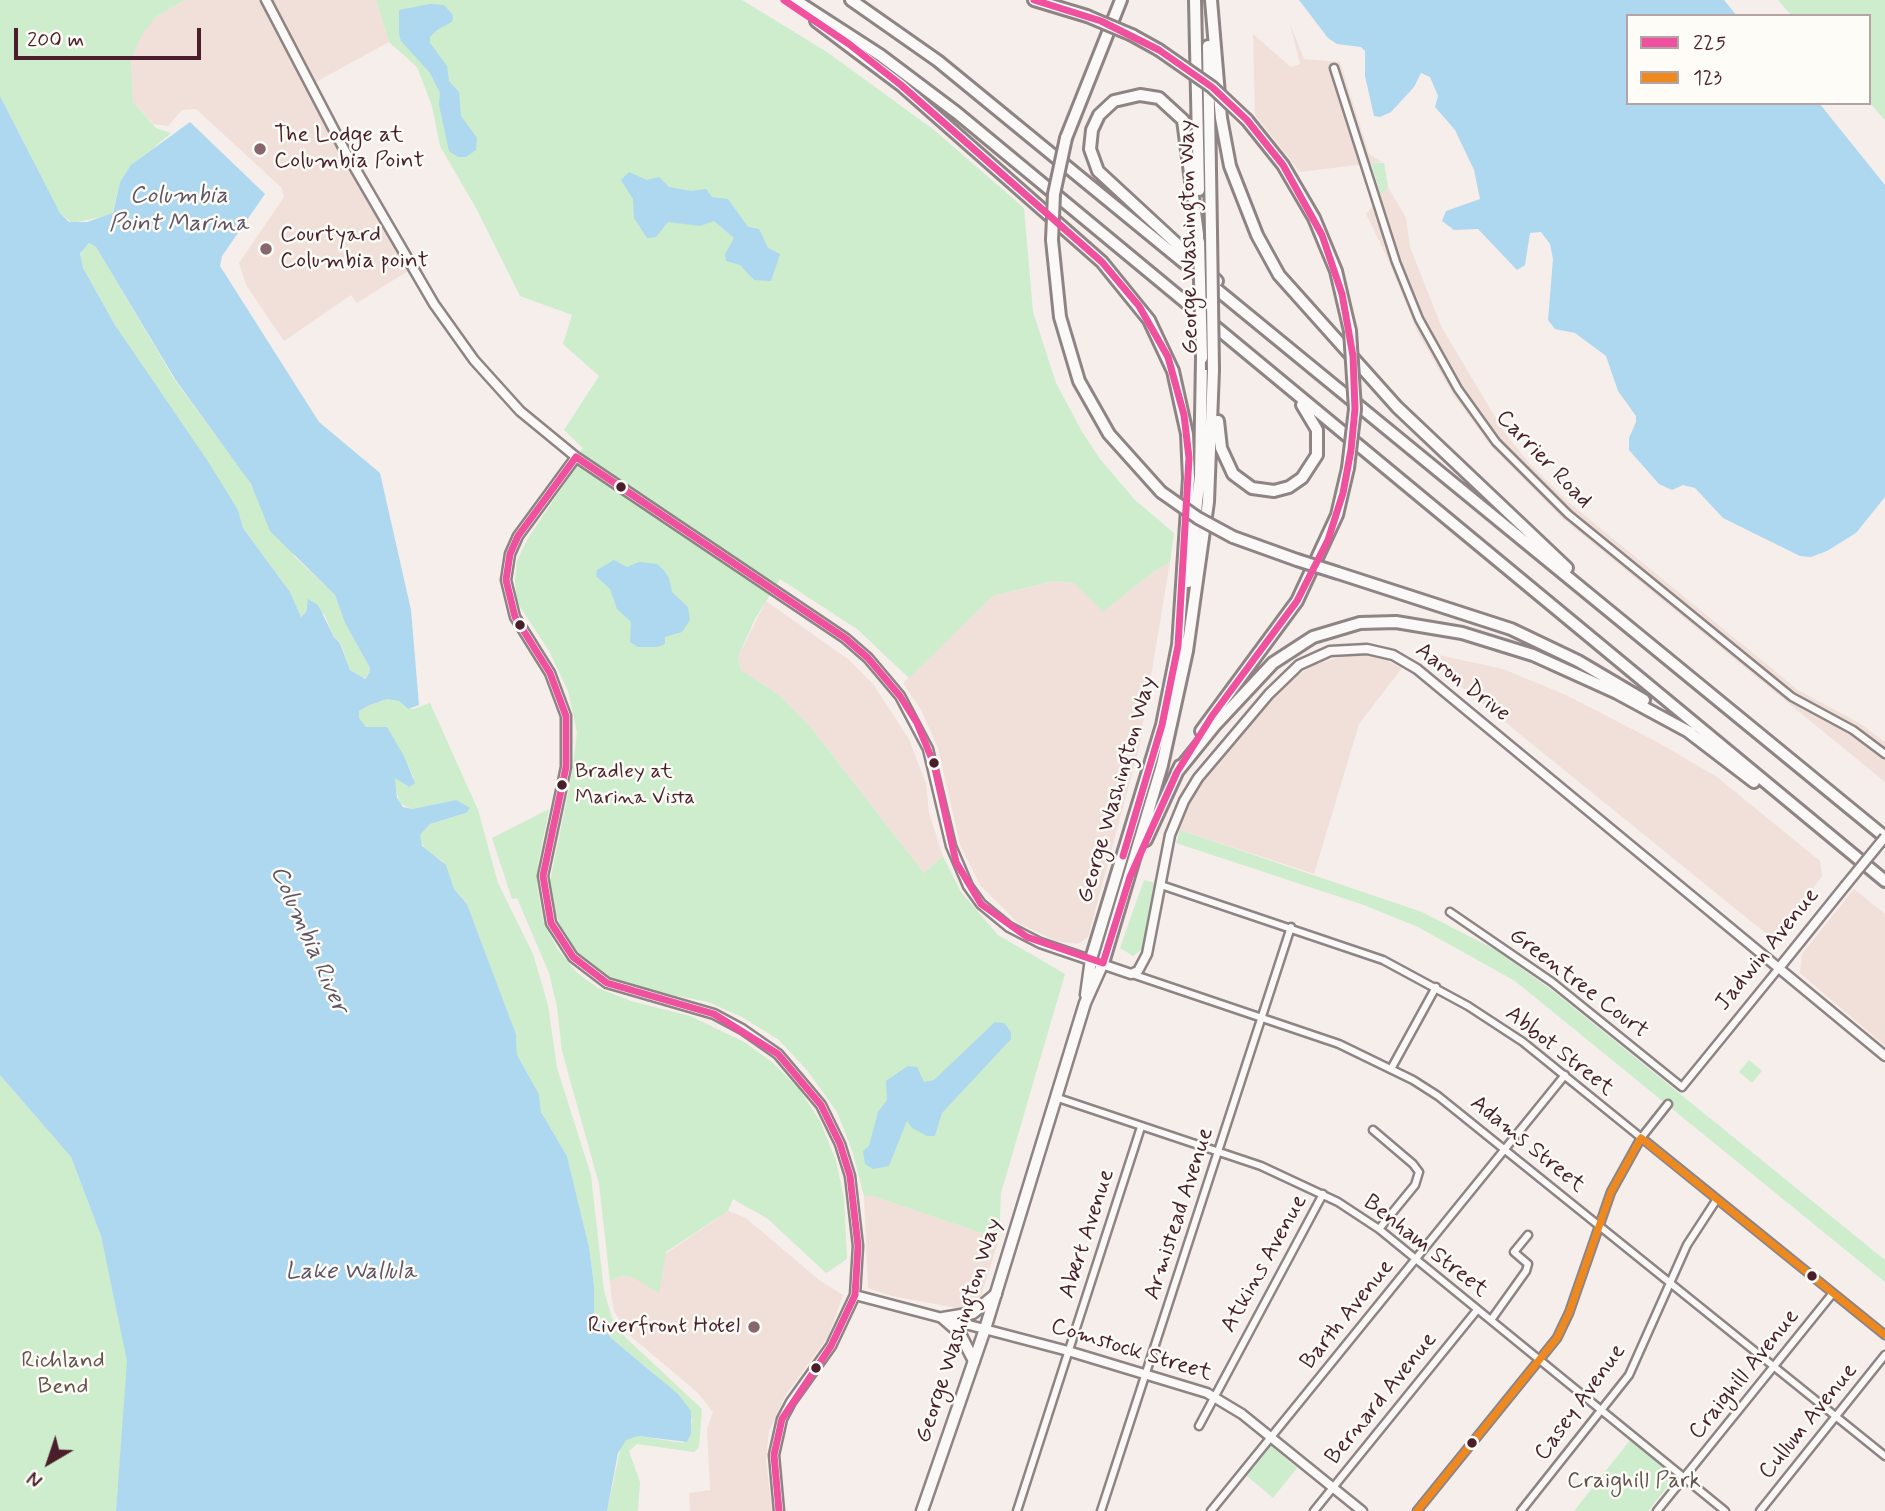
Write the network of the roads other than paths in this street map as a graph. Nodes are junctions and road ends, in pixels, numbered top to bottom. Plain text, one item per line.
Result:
1 (266, 0) edge
2 (784, 0) edge
3 (796, 0) edge
4 (851, 0) edge
5 (1034, 0) edge
6 (1121, 0) edge
7 (1195, 0) edge
8 (1209, 0) edge
9 (1334, 68) dead end
10 (1199, 242) junction
11 (1282, 344) junction
12 (1265, 369) junction
13 (1214, 371) junction
14 (576, 457) junction
15 (1640, 637) junction
16 (1178, 646) junction
17 (1692, 733) junction
18 (1885, 754) edge
19 (1177, 772) junction
20 (1885, 838) edge
21 (1854, 856) junction
22 (1130, 877) junction
23 (1885, 881) edge
24 (1161, 885) junction
25 (1450, 912) dead end
26 (1291, 927) junction
27 (1091, 960) junction
28 (1103, 963) junction
29 (1779, 968) junction
30 (1130, 974) junction
31 (1436, 987) junction
32 (1085, 1003) junction
33 (1262, 1016) junction
34 (1885, 1056) edge
35 (1391, 1069) junction
36 (1565, 1075) junction
37 (1682, 1087) joint
38 (1055, 1097) junction
39 (1668, 1104) dead end
40 (1141, 1127) junction
41 (1373, 1130) dead end
42 (1641, 1138) junction
43 (1505, 1149) junction
44 (1218, 1151) junction
45 (1323, 1194) junction
46 (1717, 1199) junction
47 (1599, 1225) junction
48 (1379, 1230) junction
49 (1528, 1235) dead end
50 (1416, 1259) junction
51 (1670, 1284) junction
52 (1833, 1293) junction
53 (855, 1294) junction
54 (996, 1294) junction
55 (1477, 1310) junction
56 (943, 1318) junction
57 (1491, 1320) junction
58 (985, 1329) junction
59 (1885, 1335) edge
60 (1068, 1351) junction
61 (1885, 1355) edge
62 (974, 1360) junction
63 (1540, 1360) junction
64 (1773, 1367) junction
65 (1147, 1373) junction
66 (1214, 1396) junction
67 (1602, 1411) junction
68 (1836, 1417) junction
69 (1199, 1426) dead end
70 (1271, 1437) junction
71 (1885, 1456) edge
72 (1684, 1478) junction
73 (1333, 1488) junction
74 (779, 1511) edge
75 (922, 1511) edge
76 (1017, 1511) edge
77 (1101, 1511) edge
78 (1212, 1511) edge
79 (1314, 1511) edge
80 (1362, 1511) edge
81 (1417, 1511) edge
82 (1521, 1511) edge
83 (1657, 1511) edge
84 (1725, 1511) edge
85 (1759, 1511) edge

1 - 14 street
2 - 16 highway
3 - 12 highway
4 - 11 highway
5 - 19 highway, bridge
6 - 17 highway, bridge
7 - 10 highway, George Washington Way
8 - 13 highway, George Washington Way, bridge
8 - 15 highway
9 - 18 street, Carrier Road
10 - 11 highway
10 - 16 highway, George Washington Way, bridge
11 - 15 highway
12 - 13 highway
12 - 21 highway
13 - 22 highway, George Washington Way
14 - 27 street
14 - 53 street
15 - 20 highway
16 - 27 highway, George Washington Way
17 - 19 highway
17 - 21 highway
19 - 22 highway
20 - 29 street, Jadwin Avenue, bridge
21 - 23 highway
22 - 28 highway, George Washington Way
24 - 26 street, Abbot Street
24 - 29 street, Aaron Drive
24 - 30 street, Aaron Drive
25 - 37 street, Greentree Court
26 - 31 street, Abbot Street
26 - 33 street, Armistead Avenue
27 - 28 street
27 - 32 main road, George Washington Way
28 - 30 street
28 - 32 main road, George Washington Way
29 - 34 street, Aaron Drive
29 - 37 street, Jadwin Avenue
30 - 33 street, Adams Street
31 - 35 street
31 - 36 street, Abbot Street
32 - 38 main road, George Washington Way
33 - 35 street, Adams Street
33 - 44 street, Armistead Avenue
35 - 43 street, Adams Street
36 - 42 street, Abbot Street
36 - 43 street, Barth Avenue
38 - 40 street, Benham Street
38 - 54 main road, George Washington Way
39 - 42 street
40 - 44 street, Benham Street
40 - 60 street, Abert Avenue
41 - 48 street
42 - 46 street, Abbot Street
42 - 47 street
43 - 47 street, Adams Street
43 - 50 street, Barth Avenue
44 - 45 street, Benham Street
44 - 65 street, Armistead Avenue
45 - 48 street, Benham Street
45 - 66 street, Atkins Avenue
46 - 51 street, Casey Avenue
46 - 52 street, Abbot Street
47 - 51 street, Adams Street
47 - 63 street
48 - 50 street, Benham Street
49 - 57 street
50 - 55 street, Benham Street
50 - 70 street, Barth Avenue
51 - 64 street, Adams Street
51 - 67 street, Casey Avenue
52 - 59 street, Abbot Street
52 - 64 street, Craighill Avenue
53 - 56 street, Comstock Street
53 - 74 street
54 - 56 main road
54 - 58 main road, George Washington Way
55 - 57 street, Benham Street
55 - 73 street, Bernard Avenue
56 - 58 street, Comstock Street
56 - 62 main road
57 - 63 street, Benham Street
58 - 60 street, Comstock Street
58 - 62 main road, George Washington Way
60 - 65 street, Comstock Street
60 - 76 street, Abert Avenue
61 - 68 street, Cullum Avenue
62 - 75 main road, George Washington Way
63 - 67 street, Benham Street
63 - 81 street
64 - 68 street, Adams Street
64 - 72 street, Craighill Avenue
65 - 66 street, Comstock Street
65 - 77 street, Armistead Avenue
66 - 69 street, Atkins Avenue
66 - 70 street, Comstock Street
67 - 72 street, Benham Street
67 - 82 street, Casey Avenue
68 - 71 street, Adams Street
68 - 85 street, Cullum Avenue
70 - 73 street, Comstock Street
70 - 78 street, Barth Avenue
72 - 83 street, Craighill Avenue
72 - 84 street, Benham Street
73 - 79 street, Bernard Avenue
73 - 80 street, Comstock Street

